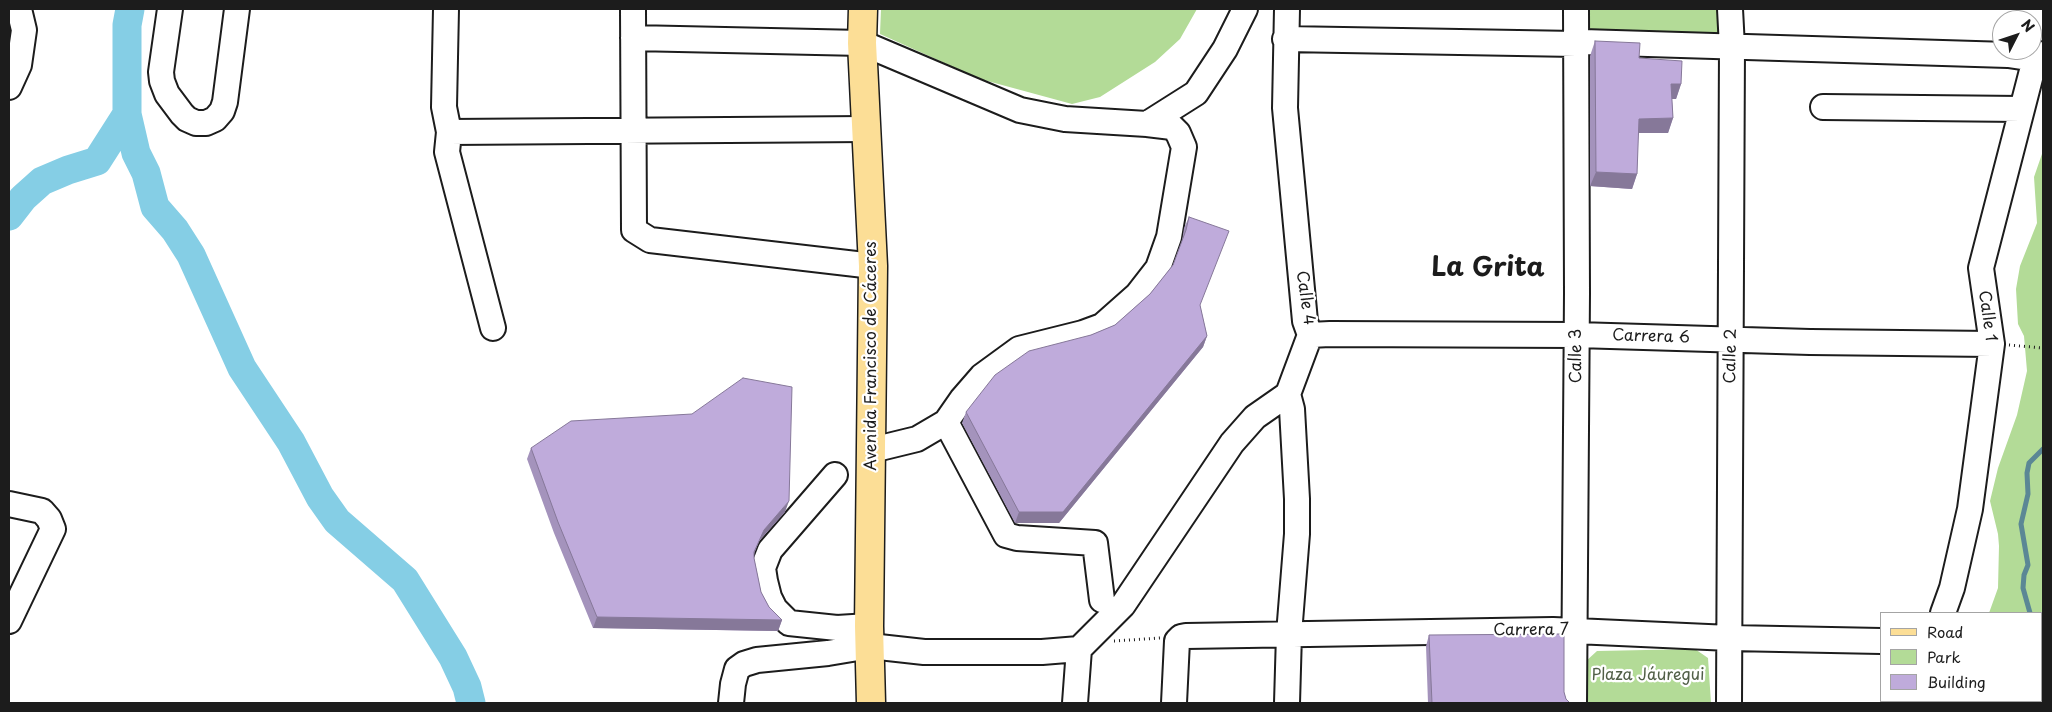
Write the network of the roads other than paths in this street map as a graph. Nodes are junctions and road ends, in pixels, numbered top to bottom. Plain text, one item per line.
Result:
1 (19, 9) edge
2 (170, 9) edge
3 (237, 9) edge
4 (446, 9) edge
5 (633, 9) edge
6 (863, 9) edge
7 (1245, 9) edge
8 (1287, 9) edge
9 (1576, 9) edge
10 (1730, 9) edge
11 (633, 38) junction
12 (1285, 40) junction
13 (862, 42) junction
14 (1576, 44) junction
15 (1732, 47) junction
16 (1992, 55) edge
17 (2038, 60) edge
18 (9, 86) edge
19 (1823, 106) dead end
20 (2021, 109) junction
21 (1147, 124) junction
22 (633, 129) junction
23 (867, 129) junction
24 (449, 132) junction
25 (873, 266) junction
26 (493, 328) dead end
27 (1310, 335) junction
28 (1577, 335) junction
29 (1731, 340) junction
30 (1998, 344) junction
31 (1288, 394) junction
32 (946, 422) junction
33 (872, 450) junction
34 (835, 475) dead end
35 (9, 504) edge
36 (1102, 600) dead end
37 (1943, 612) edge
38 (9, 621) edge
39 (1574, 631) junction
40 (1289, 634) junction
41 (869, 636) junction
42 (1730, 638) junction
43 (1880, 641) edge
44 (1082, 646) junction
45 (732, 703) edge
46 (871, 703) edge
47 (1075, 703) edge
48 (1174, 703) edge
49 (1288, 703) edge
50 (1574, 703) edge
51 (1729, 703) edge

1 - 18 street
2 - 3 street
4 - 24 street
5 - 11 street
6 - 13 main road, Avenida Francisco de Cáceres
7 - 21 street
8 - 12 street, Calle 4
9 - 14 street, Calle 3
10 - 15 street, Calle 2
11 - 13 street
11 - 22 street
12 - 14 street
12 - 27 street, Calle 4
13 - 21 street
13 - 23 main road, Avenida Francisco de Cáceres
14 - 15 street
14 - 28 street, Calle 3
15 - 16 street
15 - 29 street, Calle 2
17 - 20 street, Calle 1
19 - 20 street
20 - 30 street, Calle 1
21 - 32 street
22 - 23 street
22 - 24 street
22 - 25 street
23 - 25 main road, Avenida Francisco de Cáceres
24 - 26 street
25 - 33 main road, Avenida Francisco de Cáceres
27 - 28 street, Carrera 6
27 - 31 street, Calle 4
28 - 29 street, Carrera 6
28 - 39 street, Calle 3
29 - 30 street, Carrera 6
29 - 42 street, Calle 2
30 - 37 street, Calle 1
31 - 40 street
31 - 44 street
32 - 33 street
32 - 36 street
33 - 41 main road, Avenida Francisco de Cáceres
34 - 41 street
35 - 38 street
39 - 40 street, Carrera 7
39 - 42 street, Carrera 7
39 - 50 street, Calle 3
40 - 48 street, Carrera 7
40 - 49 street
41 - 44 street
41 - 45 street
41 - 46 main road, Avenida Francisco de Cáceres
42 - 43 street, Carrera 7
42 - 51 street, Calle 2
44 - 47 street

